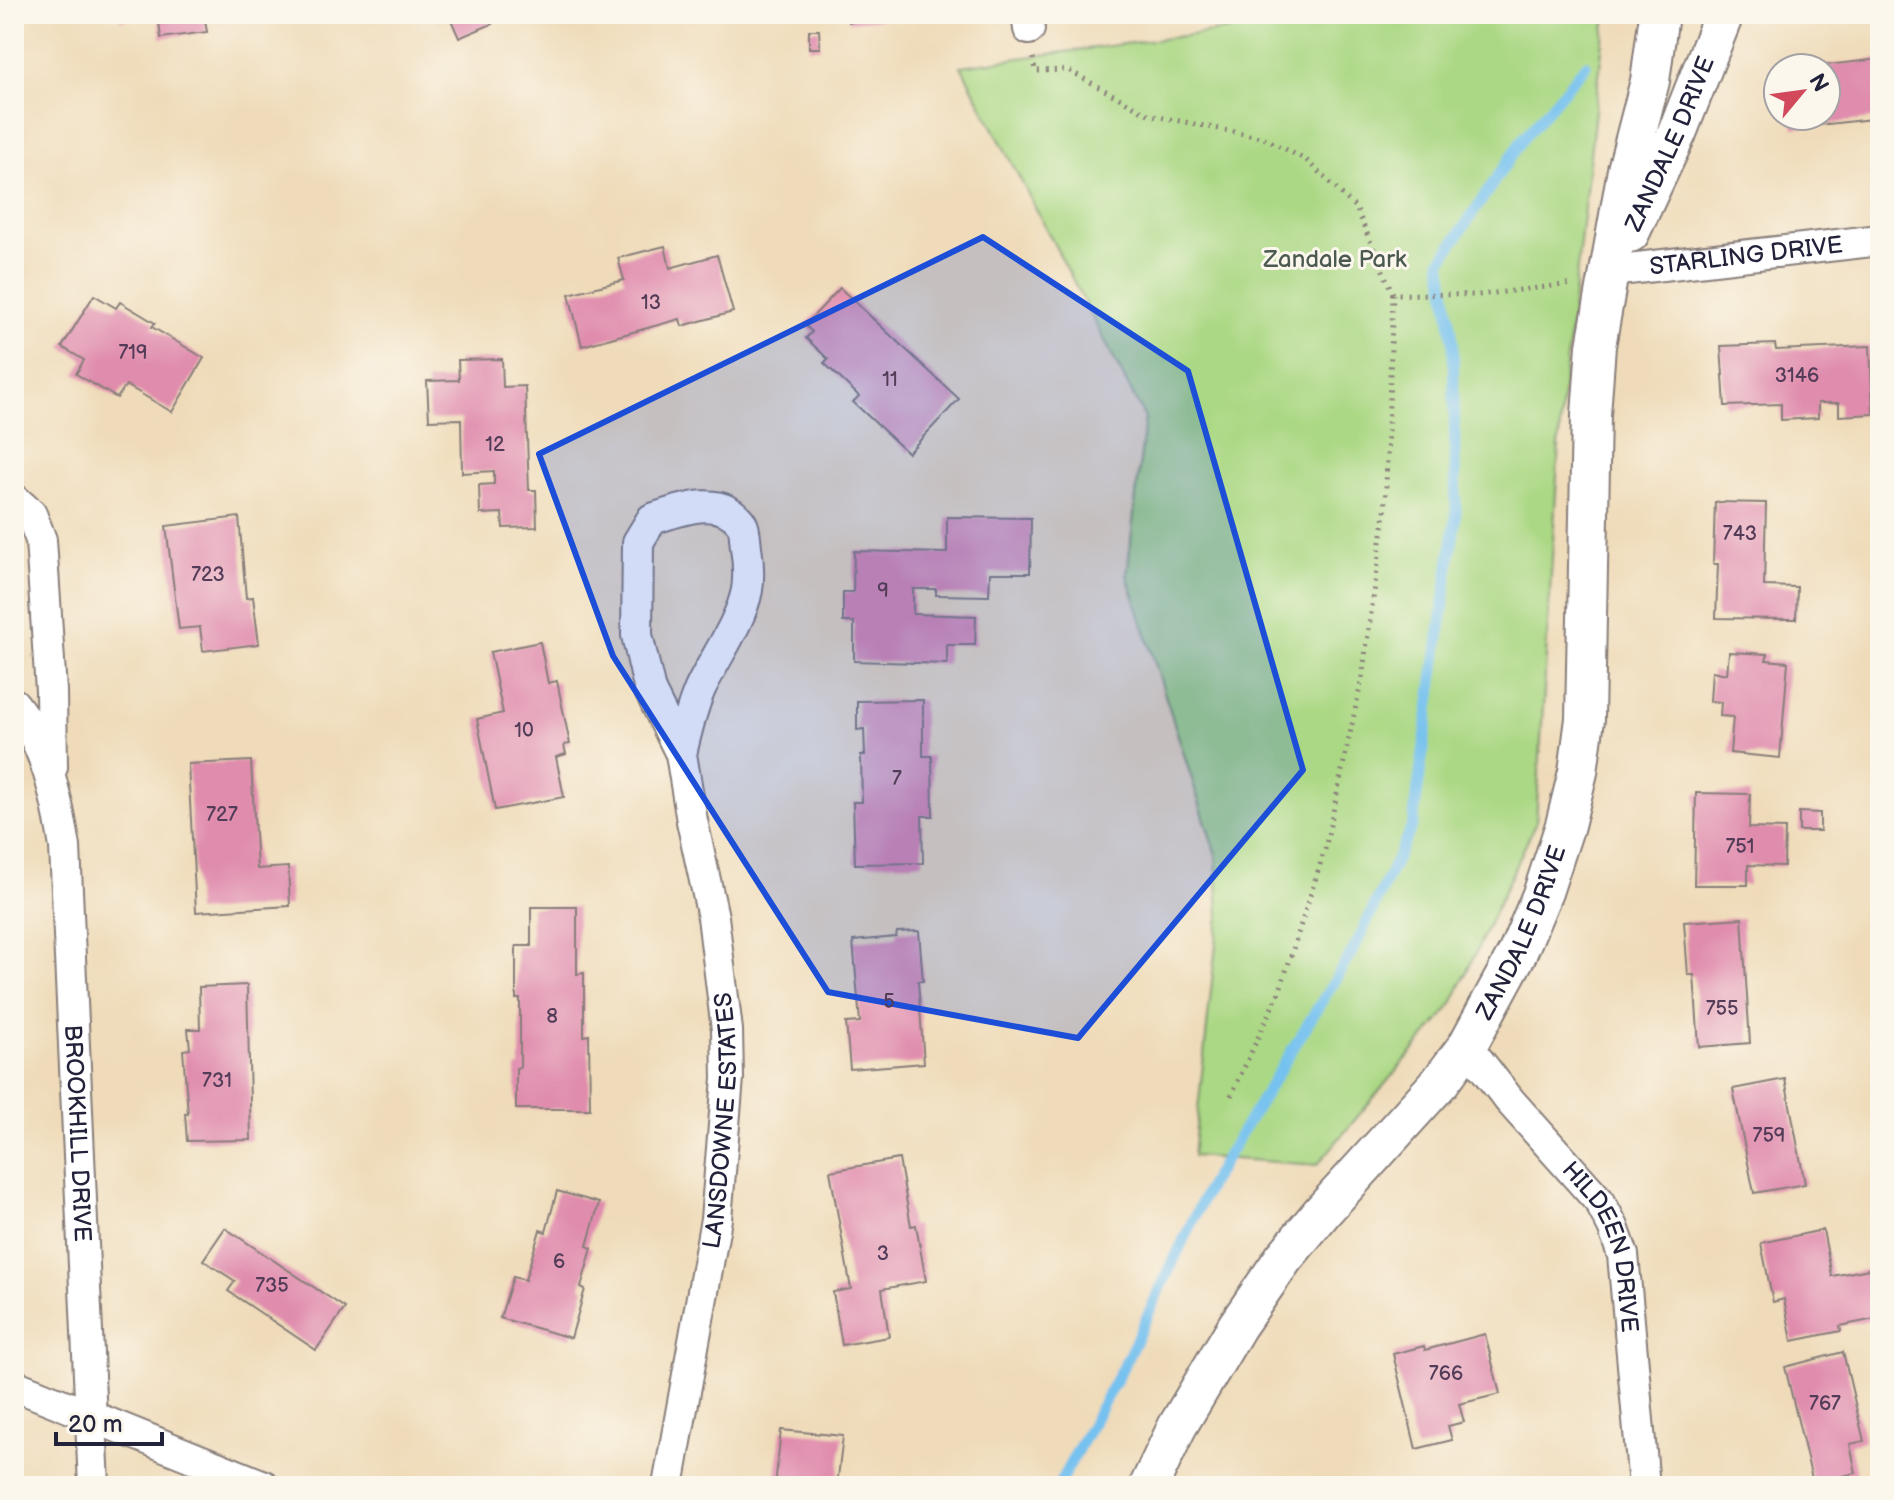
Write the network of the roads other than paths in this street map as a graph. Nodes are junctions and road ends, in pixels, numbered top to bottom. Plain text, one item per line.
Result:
1 (1659, 14) edge
2 (1724, 14) edge
3 (1880, 240) edge
4 (1611, 271) junction
5 (14, 499) edge
6 (14, 704) edge
7 (681, 754) junction
8 (52, 783) junction
9 (1467, 1046) junction
10 (14, 1385) edge
11 (92, 1416) junction
12 (94, 1486) edge
13 (264, 1486) edge
14 (668, 1486) edge
15 (1149, 1486) edge
16 (1644, 1486) edge

1 - 4 street, ZANDALE DRIVE
2 - 4 street, ZANDALE DRIVE
3 - 4 street, STARLING DRIVE
4 - 9 street, ZANDALE DRIVE
5 - 8 street, BROOKHILL DRIVE
6 - 8 street, BROOKHILL DRIVE
7 - 7 street, LANSDOWNE ESTATES
7 - 14 street, LANSDOWNE ESTATES
8 - 11 street, BROOKHILL DRIVE
9 - 15 street, ZANDALE DRIVE
9 - 16 street, HILDEEN DRIVE
10 - 11 street
11 - 12 street, BROOKHILL DRIVE
11 - 13 street

